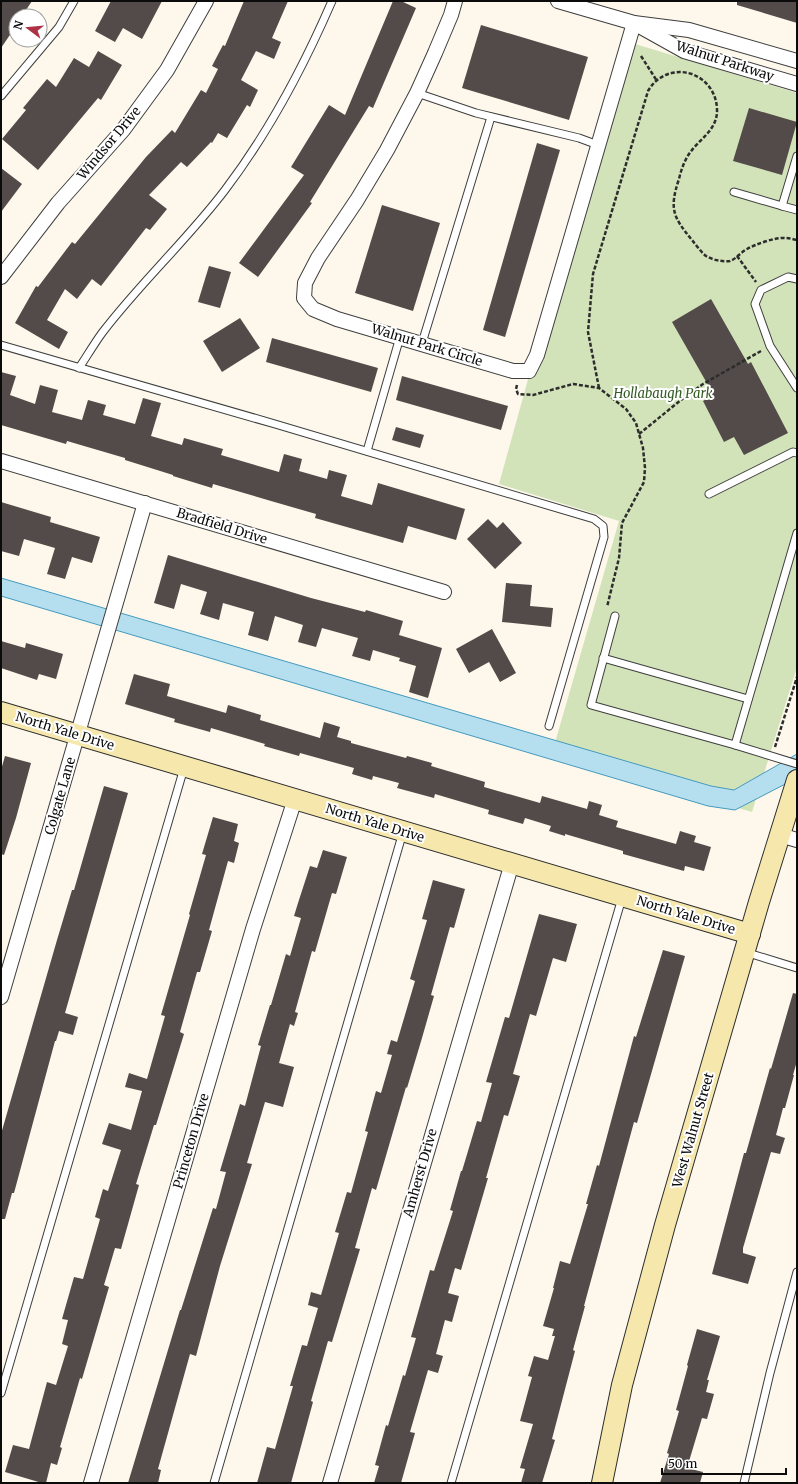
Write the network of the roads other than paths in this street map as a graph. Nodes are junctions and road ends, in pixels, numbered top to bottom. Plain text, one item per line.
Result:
1 (74, 1) edge
2 (206, 1) edge
3 (332, 1) edge
4 (455, 1) edge
5 (558, 1) edge
6 (634, 23) junction
7 (797, 61) edge
8 (797, 84) edge
9 (417, 93) junction
10 (1, 96) edge
11 (491, 117) junction
12 (598, 145) junction
13 (797, 156) edge
14 (734, 192) dead end
15 (782, 206) junction
16 (797, 210) edge
17 (1, 277) edge
18 (797, 279) edge
19 (400, 337) junction
20 (422, 344) junction
21 (1, 345) edge
22 (79, 368) junction
23 (797, 388) edge
24 (367, 451) junction
25 (797, 453) edge
26 (1, 461) edge
27 (709, 494) dead end
28 (145, 503) junction
29 (797, 533) edge
30 (444, 592) dead end
31 (615, 616) dead end
32 (603, 658) junction
33 (748, 699) junction
34 (1, 712) edge
35 (549, 726) dead end
36 (78, 735) junction
37 (735, 745) junction
38 (797, 764) edge
39 (184, 766) junction
40 (797, 780) edge
41 (294, 799) junction
42 (403, 831) junction
43 (789, 838) edge
44 (512, 863) junction
45 (623, 896) junction
46 (747, 943) junction
47 (797, 968) edge
48 (1, 997) edge
49 (797, 1272) edge
50 (1, 1393) edge
51 (91, 1483) edge
52 (214, 1483) edge
53 (330, 1483) edge
54 (452, 1483) edge
55 (602, 1483) edge
56 (744, 1483) edge

1 - 10 lane
2 - 17 street, Windsor Drive
3 - 22 lane
4 - 9 street, Walnut Park Circle
5 - 6 street, Walnut Parkway
6 - 7 street, Walnut Parkway
6 - 8 street, Walnut Parkway
6 - 12 street
9 - 11 lane
9 - 19 street, Walnut Park Circle
11 - 12 lane
11 - 20 lane
12 - 20 street, Walnut Park Circle
13 - 15 lane
14 - 15 lane
15 - 16 lane
18 - 23 lane
19 - 20 street, Walnut Park Circle
19 - 24 lane
21 - 22 lane
22 - 24 lane
24 - 35 lane
25 - 27 lane
26 - 28 street, Bradfield Drive
28 - 30 street, Bradfield Drive
28 - 36 street, Colgate Lane
29 - 33 lane
31 - 32 lane
32 - 33 lane
32 - 37 lane
33 - 37 lane
34 - 36 street, North Yale Drive
36 - 39 street, North Yale Drive
36 - 48 street, Colgate Lane
37 - 38 lane
39 - 41 street, North Yale Drive
39 - 50 lane
40 - 43 street, West Walnut Street
41 - 42 street, North Yale Drive
41 - 51 street, Princeton Drive
42 - 44 street, North Yale Drive
42 - 52 lane
43 - 46 street, West Walnut Street
44 - 45 street, North Yale Drive
44 - 53 street, Amherst Drive
45 - 46 street, North Yale Drive
45 - 54 lane
46 - 47 lane
46 - 55 street, West Walnut Street
49 - 56 lane

